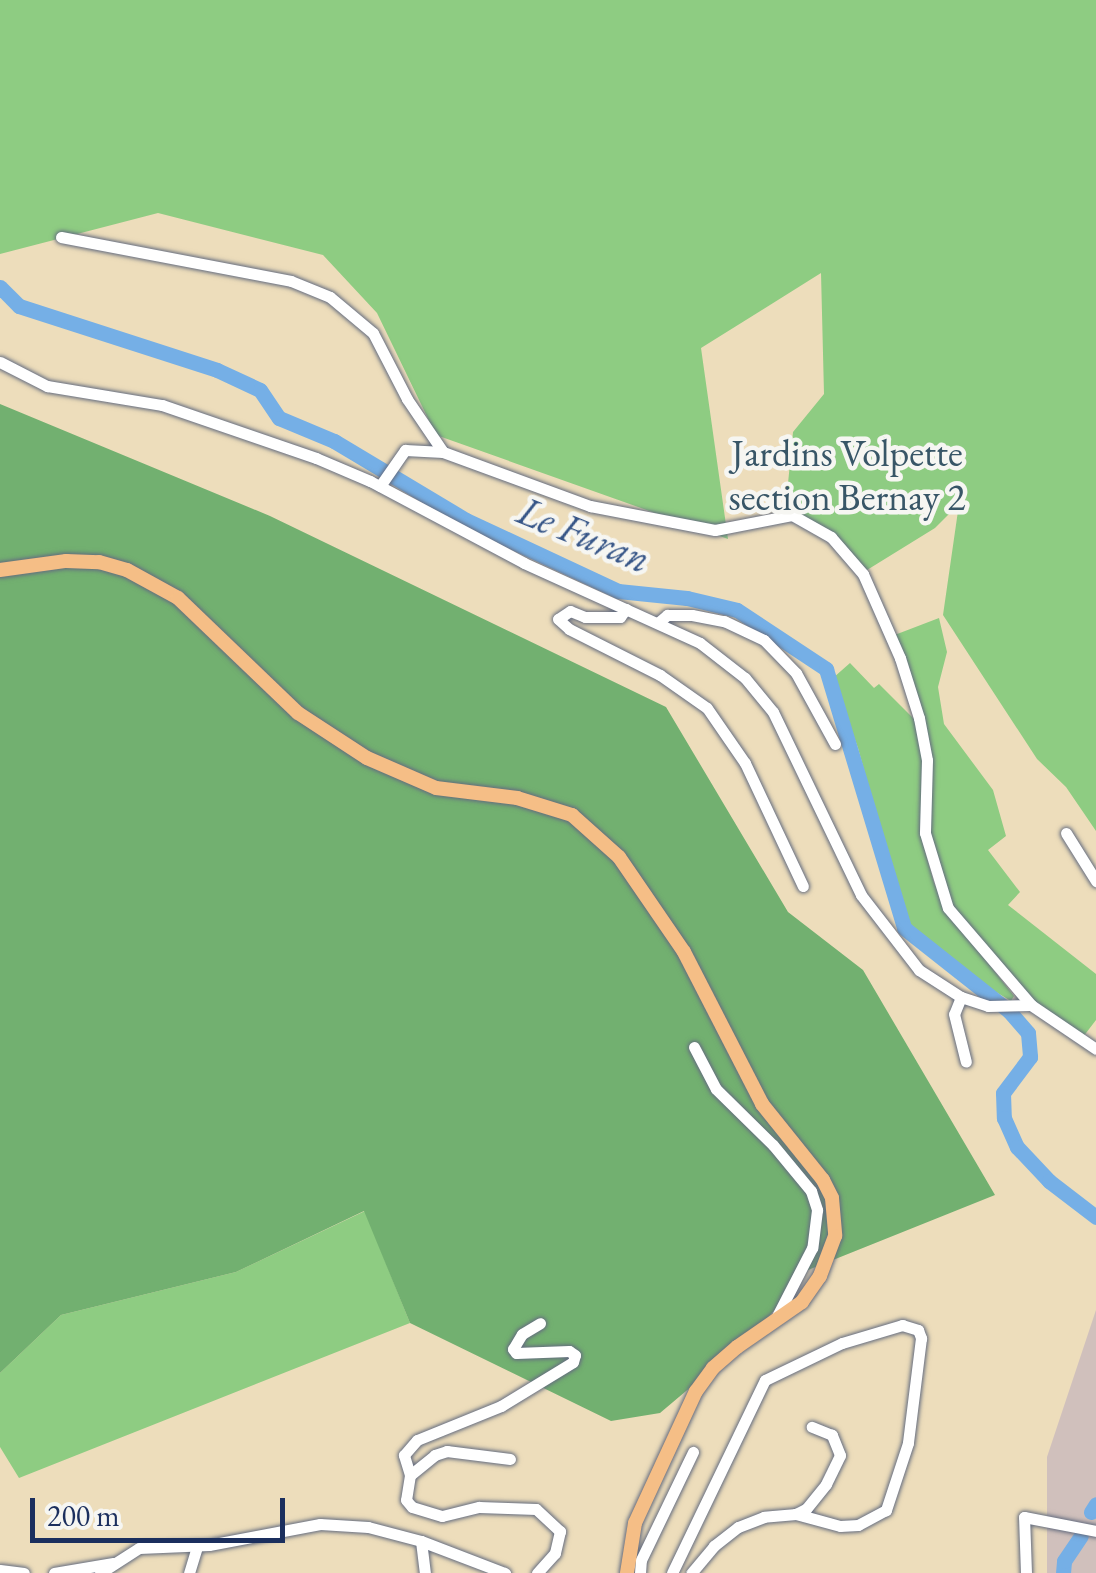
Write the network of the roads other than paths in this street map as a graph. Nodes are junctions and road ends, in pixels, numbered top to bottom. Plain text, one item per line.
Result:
1 (61, 237) dead end
2 (0, 362) edge
3 (443, 452) junction
4 (381, 483) junction
5 (0, 570) edge
6 (626, 609) junction
7 (658, 622) junction
8 (835, 744) dead end
9 (1066, 832) dead end
10 (1096, 881) edge
11 (803, 886) dead end
12 (962, 997) junction
13 (1032, 1006) junction
14 (694, 1047) dead end
15 (1096, 1049) edge
16 (966, 1062) dead end
17 (540, 1323) dead end
18 (772, 1326) junction
19 (812, 1427) dead end
20 (693, 1452) dead end
21 (510, 1459) dead end
22 (410, 1475) junction
23 (796, 1514) junction
24 (1096, 1531) edge
25 (421, 1540) junction
26 (197, 1546) junction
27 (112, 1563) junction
28 (0, 1570) edge
29 (24, 1573) edge
30 (54, 1573) edge
31 (100, 1573) edge
32 (189, 1573) edge
33 (425, 1573) edge
34 (504, 1573) edge
35 (537, 1573) edge
36 (627, 1573) edge
37 (640, 1573) edge
38 (672, 1573) edge
39 (691, 1573) edge
40 (1026, 1573) edge

1 - 3 street
2 - 4 street
3 - 4 street
3 - 13 street
4 - 6 street
5 - 18 main road
6 - 7 street
6 - 11 street
7 - 8 street
7 - 12 street
9 - 10 street
12 - 13 street
12 - 16 street
13 - 15 street
14 - 18 street
17 - 22 street
18 - 36 main road
19 - 23 street
20 - 37 street
21 - 22 street
22 - 35 street
23 - 38 street
23 - 39 street
24 - 40 street
25 - 26 street
25 - 33 street
25 - 34 street
26 - 27 street
26 - 32 street
27 - 30 street
27 - 31 street
28 - 29 street

